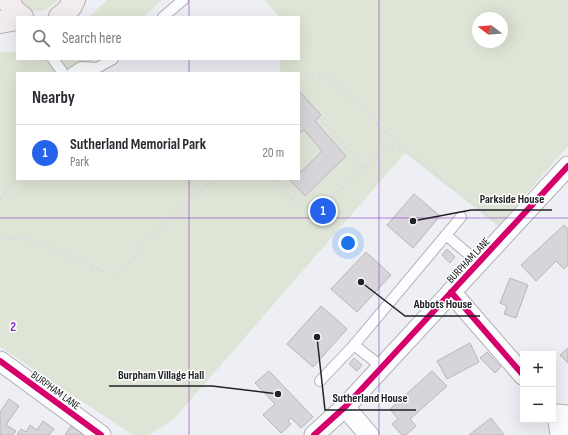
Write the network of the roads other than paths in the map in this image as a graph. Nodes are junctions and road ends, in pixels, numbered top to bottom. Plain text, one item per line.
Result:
1 (8, 0) edge
2 (74, 0) edge
3 (183, 0) edge
4 (21, 16) edge
5 (62, 16) edge
6 (164, 16) edge
7 (16, 19) edge
8 (0, 22) edge
9 (54, 60) edge
10 (111, 60) edge
11 (76, 66) edge
12 (62, 72) edge
13 (568, 166) edge
14 (461, 217) dead end
15 (446, 235) junction
16 (479, 263) junction
17 (451, 292) junction
18 (354, 345) junction
19 (1, 367) edge
20 (382, 367) junction
21 (520, 372) edge
22 (320, 381) dead end
23 (345, 407) junction
24 (559, 413) edge
25 (101, 435) edge
26 (314, 435) edge
27 (369, 435) edge
28 (560, 435) edge

1 - 4 main road
2 - 5 main road
3 - 6 lane
7 - 8 main road
9 - 12 lane
10 - 11 lane
13 - 16 street, BURPHAM LANE
14 - 15 lane
15 - 16 lane
15 - 18 lane
16 - 17 street, BURPHAM LANE
17 - 20 street, BURPHAM LANE
17 - 21 street
18 - 20 lane
18 - 22 lane
19 - 25 street, BURPHAM LANE
20 - 23 street, BURPHAM LANE
23 - 26 street, BURPHAM LANE
23 - 27 street
24 - 28 street

